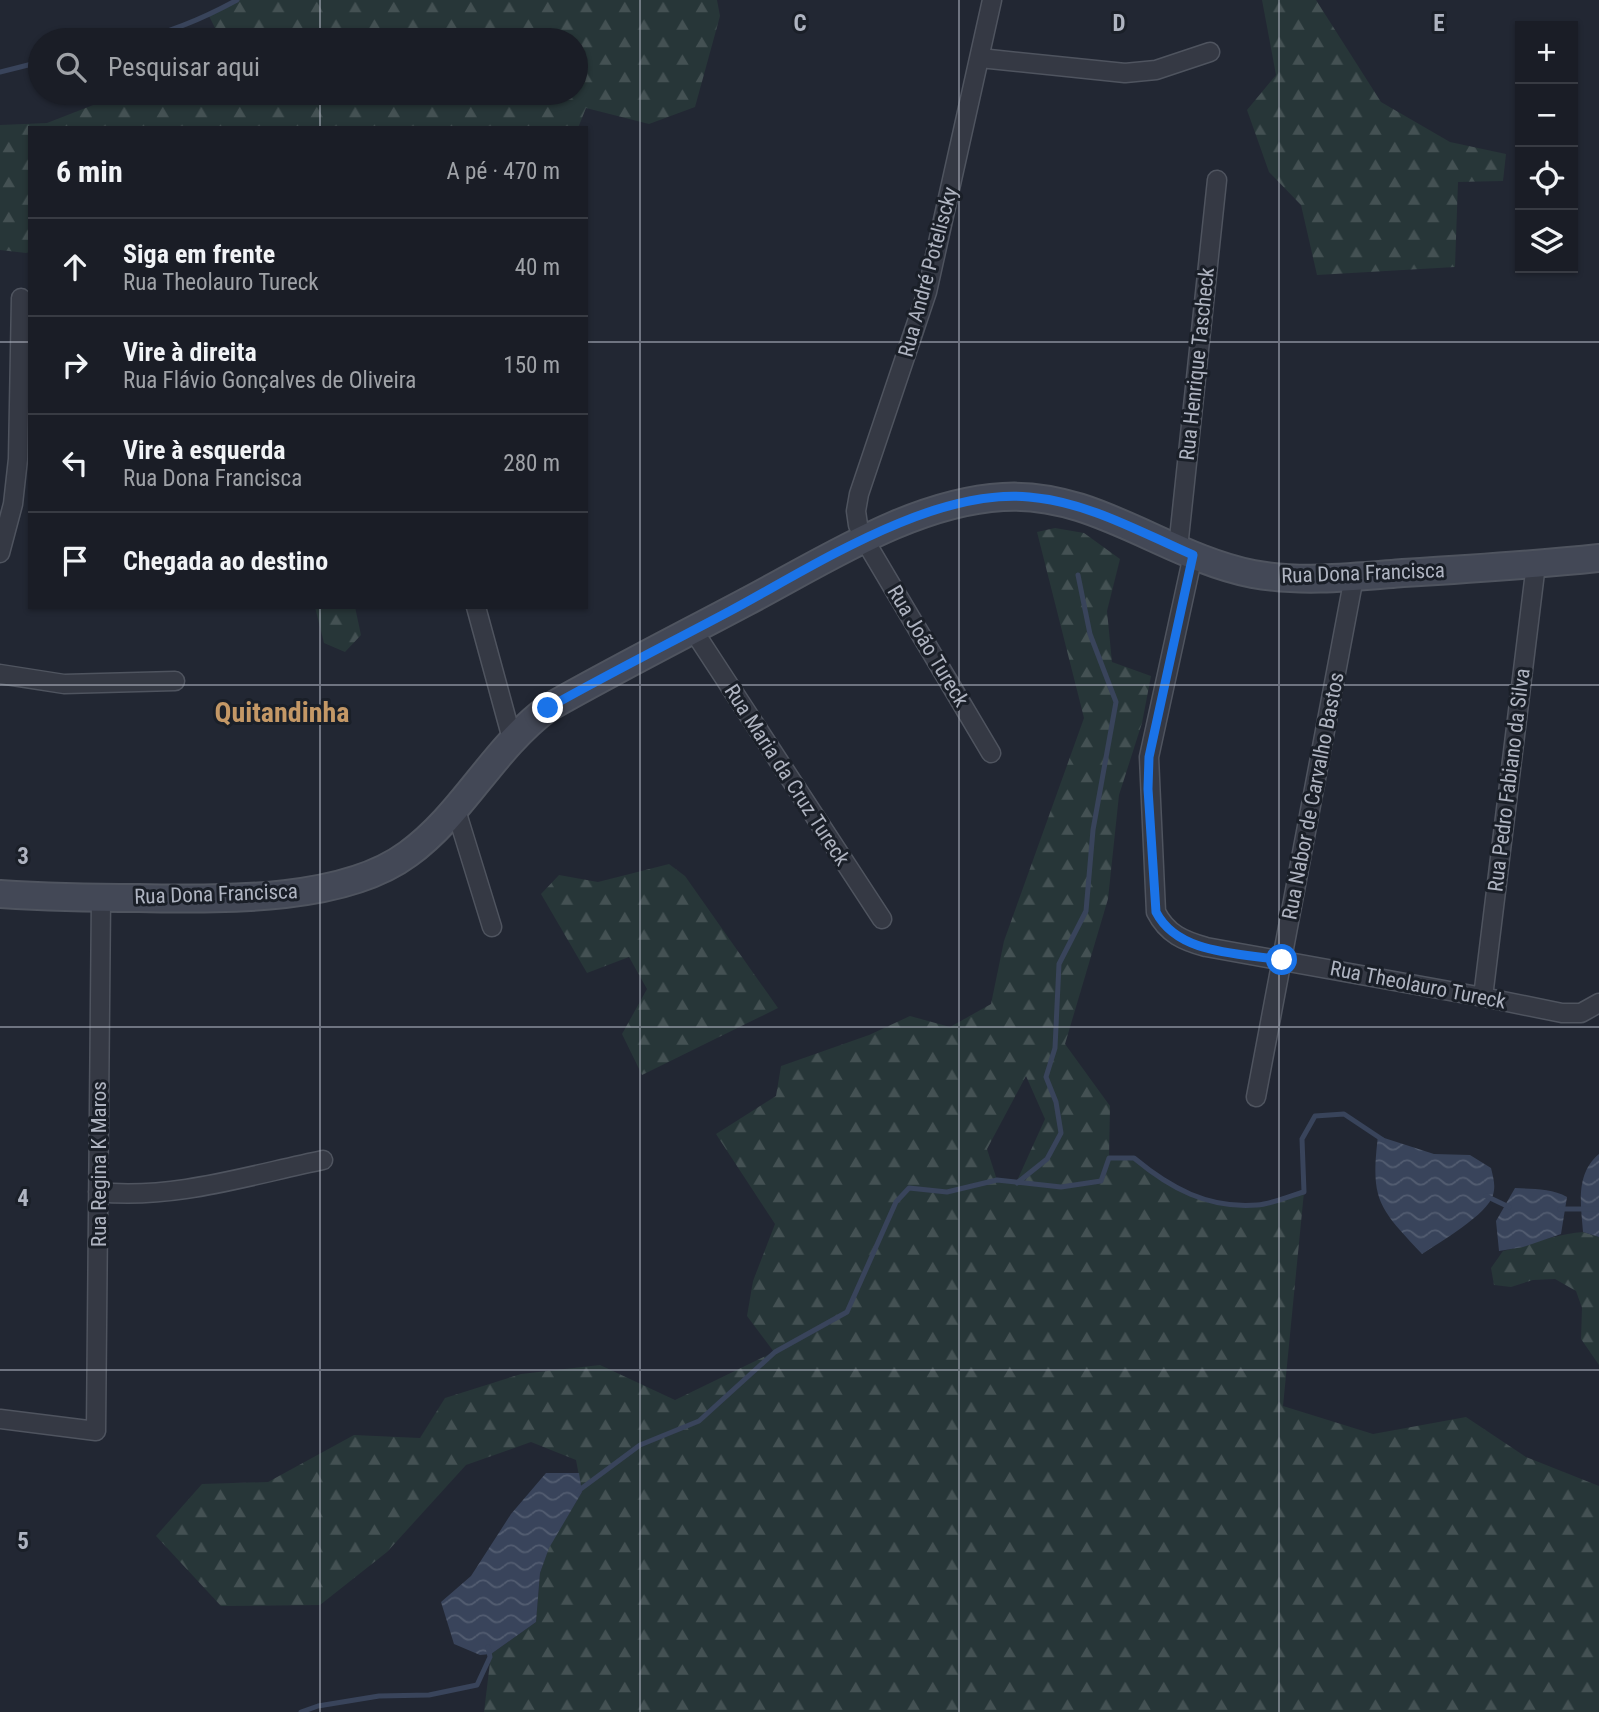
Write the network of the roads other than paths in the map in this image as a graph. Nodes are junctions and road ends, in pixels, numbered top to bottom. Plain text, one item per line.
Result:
1 (992, 0) edge
2 (1210, 52) dead end
3 (980, 58) junction
4 (1217, 180) dead end
5 (21, 298) dead end
6 (864, 540) junction
7 (1185, 552) junction
8 (0, 553) edge
9 (1599, 558) edge
10 (1536, 564) junction
11 (1354, 577) junction
12 (477, 609) edge
13 (693, 630) junction
14 (0, 674) edge
15 (175, 681) dead end
16 (512, 738) junction
17 (991, 753) dead end
18 (455, 807) junction
19 (0, 894) edge
20 (101, 898) junction
21 (881, 919) dead end
22 (492, 927) dead end
23 (1174, 934) joint
24 (1282, 960) junction
25 (1483, 997) junction
26 (1599, 1003) edge
27 (1256, 1097) dead end
28 (323, 1160) dead end
29 (98, 1192) junction
30 (0, 1419) edge

1 - 3 street, Rua André Poteliscky
2 - 3 street
3 - 6 street, Rua André Poteliscky
4 - 7 street, Rua Henrique Tascheck
5 - 8 street
6 - 7 main road, Rua Dona Francisca
6 - 13 main road, Rua Dona Francisca
6 - 17 street, Rua João Tureck
7 - 11 main road, Rua Dona Francisca
7 - 23 street, Rua Henrique Tascheck
9 - 10 main road, Rua Dona Francisca
10 - 11 main road, Rua Dona Francisca
10 - 25 street, Rua Pedro Fabiano da Silva
11 - 24 street, Rua Nabor de Carvalho Bastos
12 - 16 street
13 - 16 main road, Rua Dona Francisca
13 - 21 street, Rua Maria da Cruz Tureck
14 - 15 street
16 - 18 main road, Rua Dona Francisca
18 - 20 main road, Rua Dona Francisca
18 - 22 street
19 - 20 main road, Rua Dona Francisca
20 - 29 street, Rua Regina K Maros
23 - 24 street, Rua Theolauro Tureck
24 - 25 street, Rua Theolauro Tureck
24 - 27 street, Rua Nabor de Carvalho Bastos
25 - 26 street, Rua Theolauro Tureck
28 - 29 street
29 - 30 street, Rua Regina K Maros

